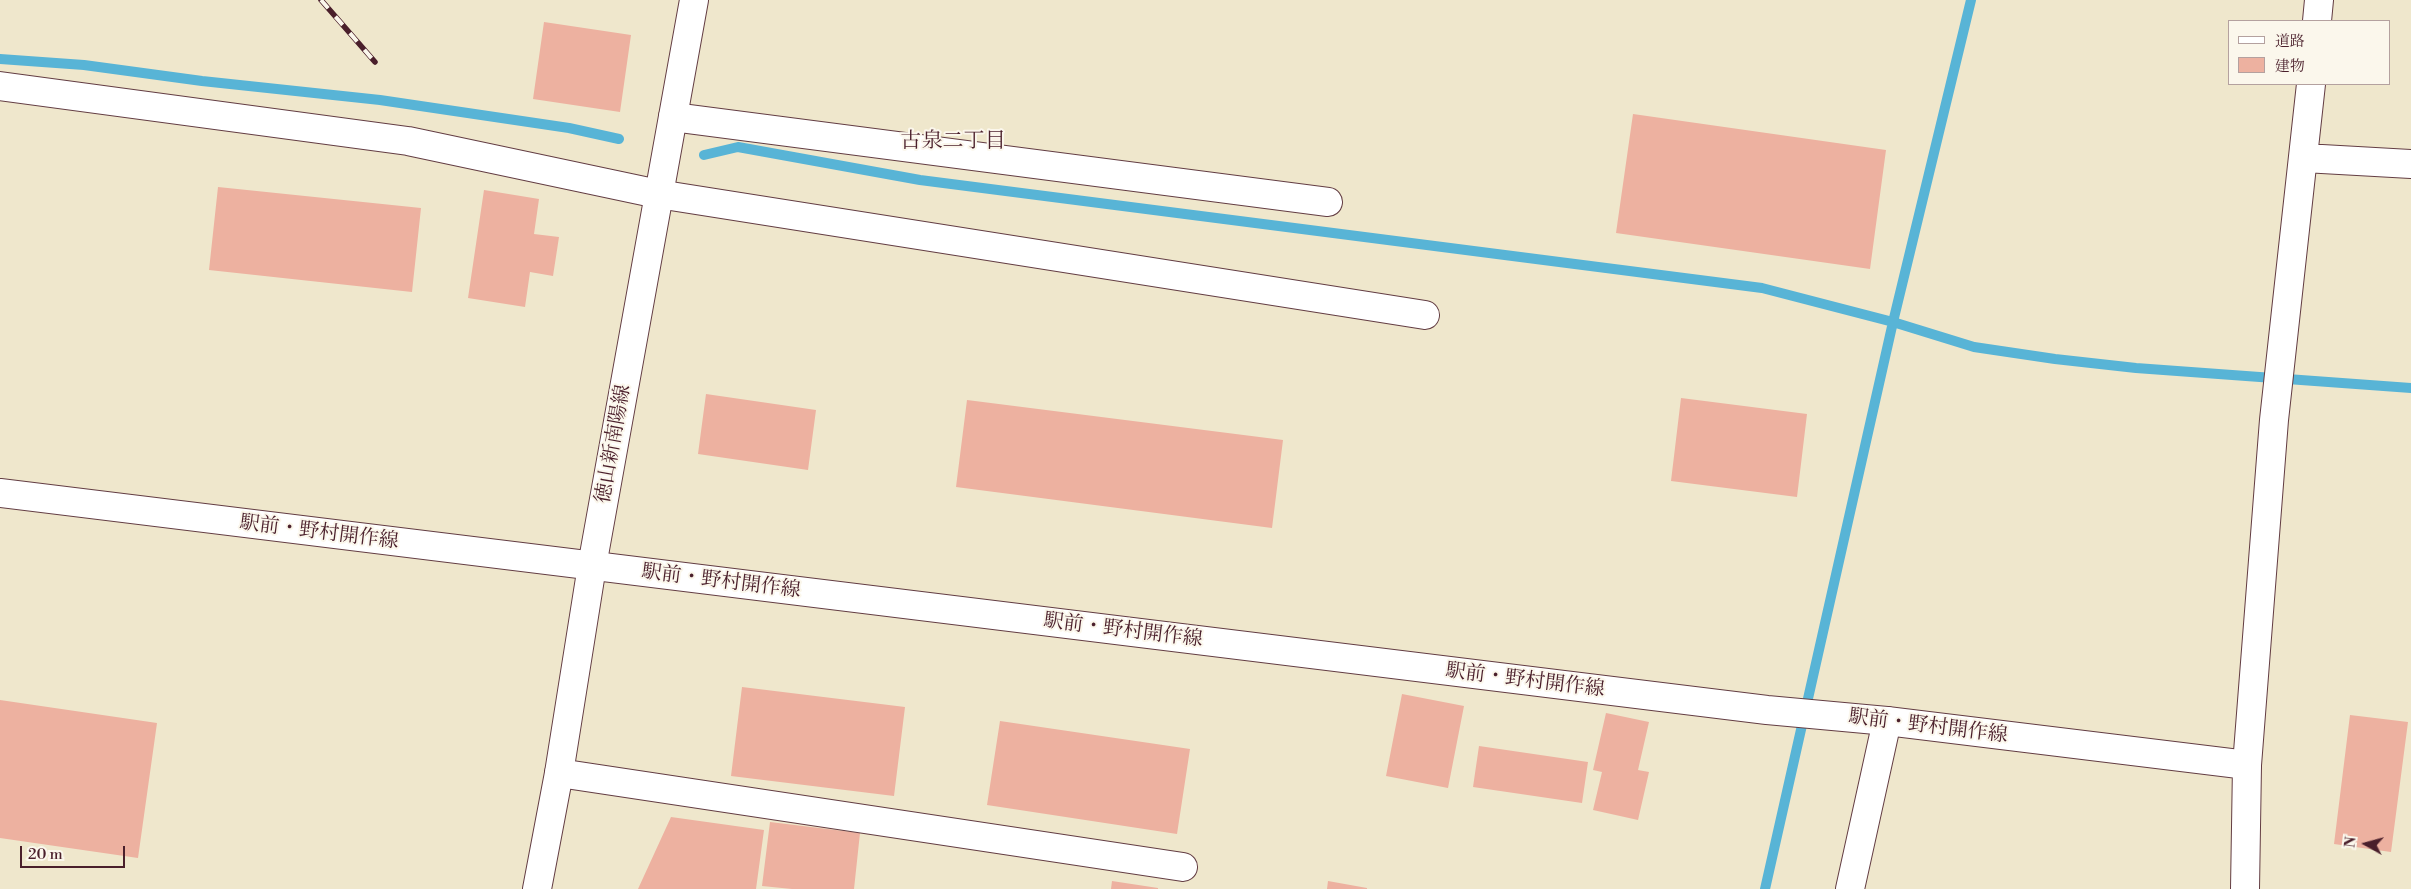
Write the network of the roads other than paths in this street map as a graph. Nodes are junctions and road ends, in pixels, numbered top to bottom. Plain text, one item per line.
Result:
1 (694, 0) edge
2 (2319, 0) edge
3 (2317, 20) edge
4 (2311, 85) edge
5 (0, 86) edge
6 (673, 117) junction
7 (2304, 158) junction
8 (2411, 164) edge
9 (658, 194) junction
10 (1328, 202) dead end
11 (1425, 315) dead end
12 (0, 493) edge
13 (592, 566) junction
14 (1887, 721) junction
15 (2247, 766) junction
16 (559, 773) junction
17 (1183, 867) dead end
18 (537, 889) edge
19 (1850, 889) edge
20 (2245, 889) edge

1 - 6 street, 徳山新南陽線
2 - 3 street
4 - 7 street
5 - 9 street
6 - 9 street, 徳山新南陽線
6 - 10 street
7 - 8 street
7 - 15 street
9 - 11 street
9 - 13 street, 徳山新南陽線
12 - 13 street, 駅前・野村開作線
13 - 14 street, 駅前・野村開作線
13 - 16 street, 徳山新南陽線
14 - 15 street, 駅前・野村開作線
14 - 19 street
15 - 20 street
16 - 17 street
16 - 18 street, 徳山新南陽線

